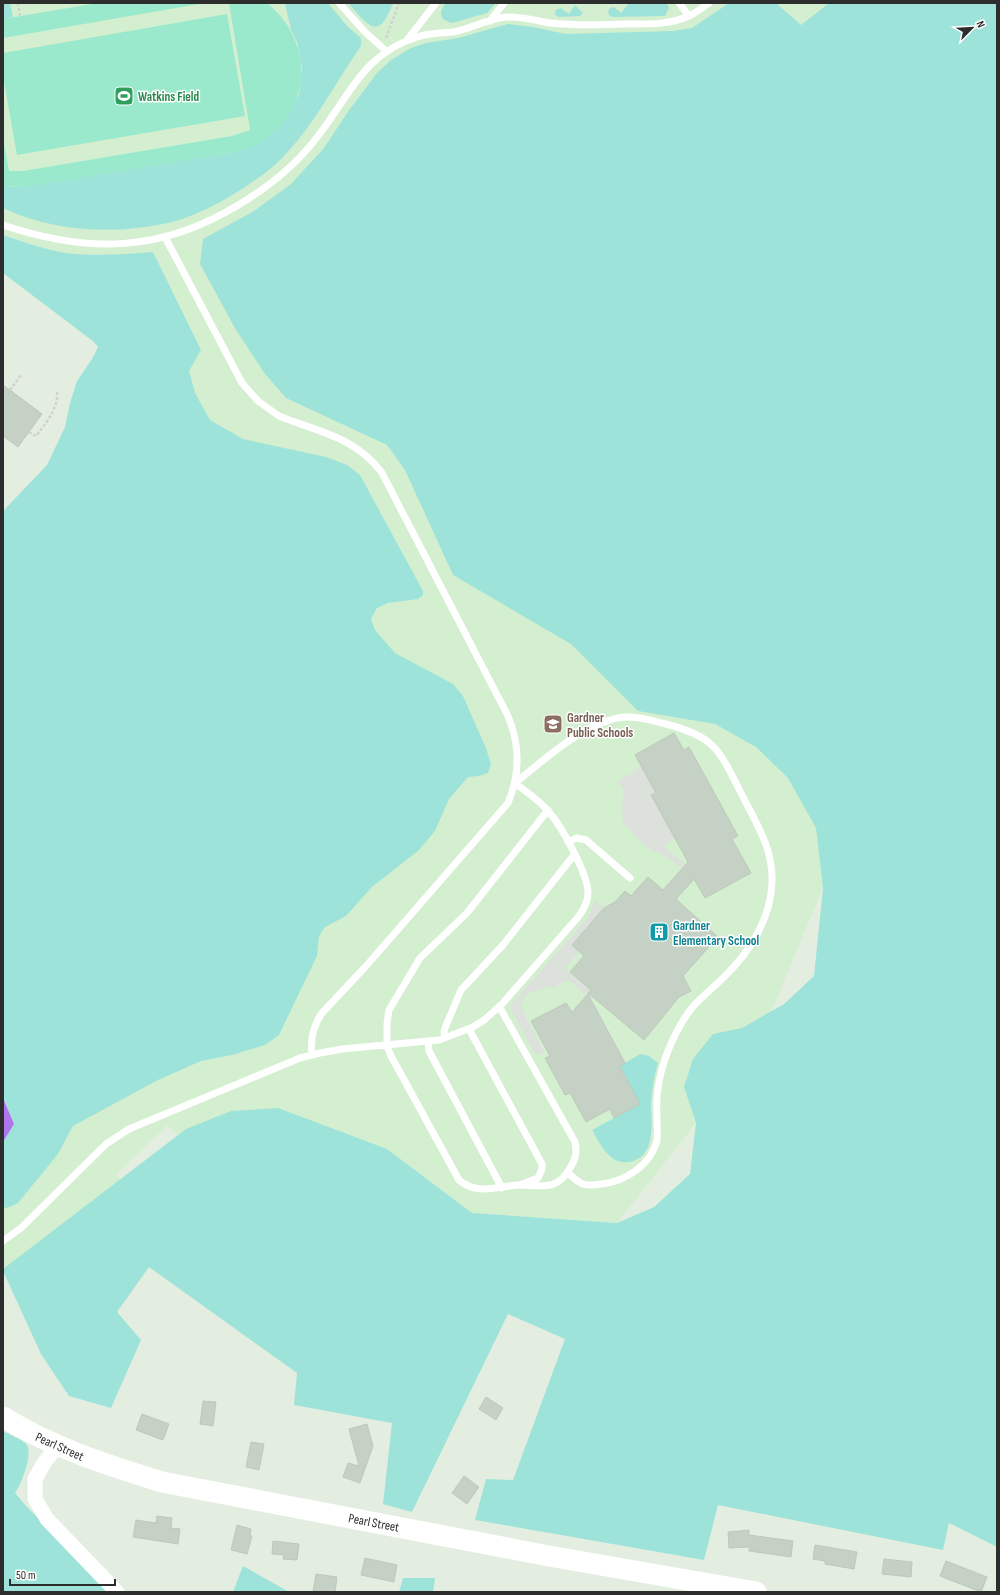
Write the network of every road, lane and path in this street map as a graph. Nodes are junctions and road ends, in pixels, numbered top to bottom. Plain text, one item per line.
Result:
1 (18, 3) edge
2 (338, 3) edge
3 (399, 3) edge
4 (436, 3) edge
5 (504, 3) edge
6 (679, 3) edge
7 (709, 3) edge
8 (20, 16) dead end
9 (689, 16) junction
10 (490, 20) junction
11 (407, 40) junction
12 (385, 49) junction
13 (3, 225) edge
14 (165, 237) junction
15 (21, 375) dead end
16 (10, 390) dead end
17 (57, 390) dead end
18 (29, 432) dead end
19 (515, 783) junction
20 (548, 810) junction
21 (568, 842) junction
22 (574, 855) junction
23 (630, 878) dead end
24 (500, 1006) junction
25 (469, 1029) junction
26 (445, 1038) junction
27 (428, 1042) junction
28 (387, 1046) junction
29 (312, 1055) junction
30 (568, 1173) junction
31 (518, 1185) junction
32 (502, 1188) junction
33 (3, 1241) edge
34 (3, 1417) edge
35 (57, 1446) junction
36 (117, 1592) edge
37 (756, 1592) edge

1 - 8 path
2 - 12 lane
3 - 12 path
4 - 11 lane
5 - 10 lane
6 - 9 lane
7 - 9 lane
9 - 10 lane
10 - 11 lane
11 - 12 lane
12 - 14 lane
13 - 14 lane
14 - 19 lane
15 - 16 path
17 - 18 path
19 - 20 lane
19 - 29 lane
19 - 30 lane
20 - 21 lane
20 - 28 lane
21 - 22 lane
21 - 23 lane
22 - 24 lane
22 - 26 lane
24 - 25 lane
24 - 30 lane
25 - 26 lane
25 - 31 lane
26 - 27 lane
27 - 28 lane
27 - 32 lane
28 - 29 lane
28 - 32 lane
29 - 33 lane
30 - 31 lane
31 - 32 lane
34 - 35 main road, Pearl Street
35 - 36 street
35 - 37 main road, Pearl Street

